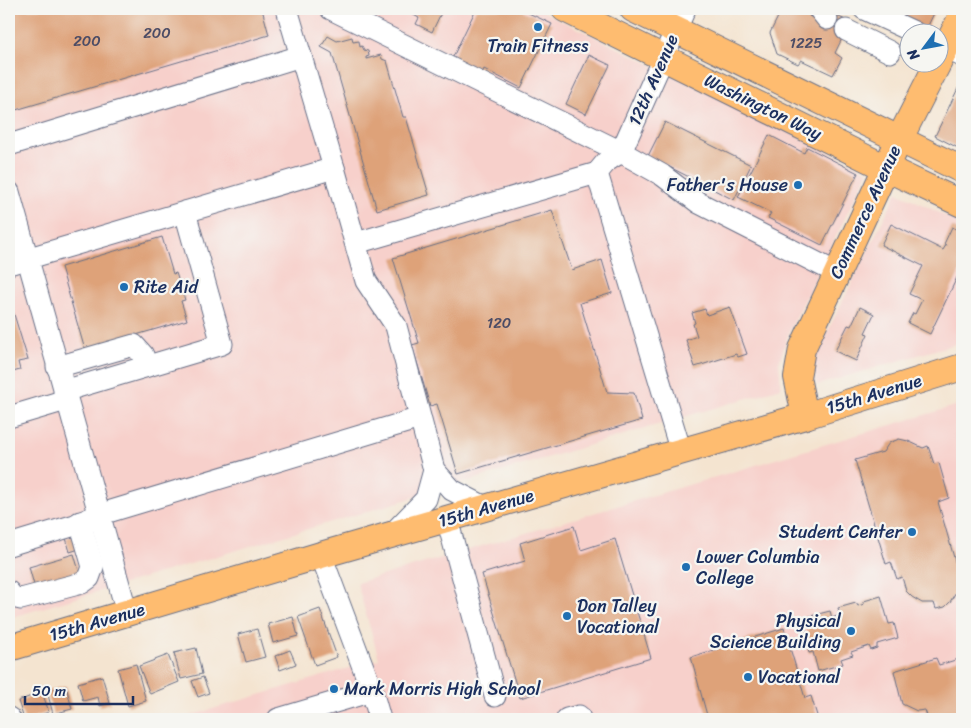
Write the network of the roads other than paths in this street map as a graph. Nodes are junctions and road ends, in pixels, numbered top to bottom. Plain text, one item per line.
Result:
1 (287, 9) edge
2 (331, 9) edge
3 (564, 9) edge
4 (634, 9) edge
5 (864, 9) edge
6 (962, 16) edge
7 (681, 19) edge
8 (898, 25) edge
9 (846, 30) dead end
10 (949, 49) edge
11 (890, 52) dead end
12 (301, 56) junction
13 (663, 58) junction
14 (900, 138) junction
15 (9, 145) edge
16 (621, 152) junction
17 (334, 168) junction
18 (886, 168) junction
19 (962, 170) edge
20 (598, 173) junction
21 (9, 192) edge
22 (962, 204) edge
23 (185, 212) junction
24 (356, 243) junction
25 (18, 261) edge
26 (837, 273) junction
27 (146, 366) junction
28 (57, 367) junction
29 (962, 368) edge
30 (65, 396) junction
31 (804, 416) junction
32 (9, 417) edge
33 (420, 418) junction
34 (681, 452) junction
35 (434, 470) junction
36 (487, 508) junction
37 (89, 519) junction
38 (447, 519) junction
39 (391, 535) junction
40 (9, 545) edge
41 (321, 555) junction
42 (9, 592) edge
43 (127, 613) junction
44 (9, 648) edge
45 (372, 691) junction
46 (495, 696) dead end
47 (278, 719) edge
48 (380, 719) edge
49 (567, 719) edge
50 (580, 719) edge

1 - 12 street
2 - 16 street
3 - 13 main road, Washington Way
4 - 7 main road, Washington Way
5 - 8 street
6 - 10 main road, Commerce Avenue
7 - 13 street, 12th Avenue
7 - 14 main road, Washington Way
9 - 11 street
10 - 14 main road, Commerce Avenue
12 - 15 street
12 - 17 street
13 - 16 street, 12th Avenue
13 - 18 main road, Washington Way
14 - 18 main road, Commerce Avenue
14 - 19 main road, Washington Way
16 - 20 street
16 - 26 street
17 - 23 street
17 - 24 street
18 - 22 main road, Washington Way
18 - 26 main road, Commerce Avenue
20 - 24 street
20 - 34 street
21 - 25 street
23 - 25 street
23 - 27 street
24 - 33 street
25 - 28 street
26 - 31 main road, Commerce Avenue
27 - 28 street
27 - 30 street
28 - 30 street
29 - 31 main road, 15th Avenue
30 - 32 street
30 - 37 street
31 - 34 main road, 15th Avenue
33 - 35 street
33 - 37 street
34 - 36 main road, 15th Avenue
35 - 36 street
35 - 39 street
36 - 38 main road, 15th Avenue
37 - 40 street
37 - 42 street
37 - 43 street
38 - 39 main road, 15th Avenue
38 - 46 street
39 - 41 main road, 15th Avenue
41 - 43 main road, 15th Avenue
41 - 45 street
43 - 44 main road, 15th Avenue
45 - 47 street
45 - 48 street
49 - 50 street

